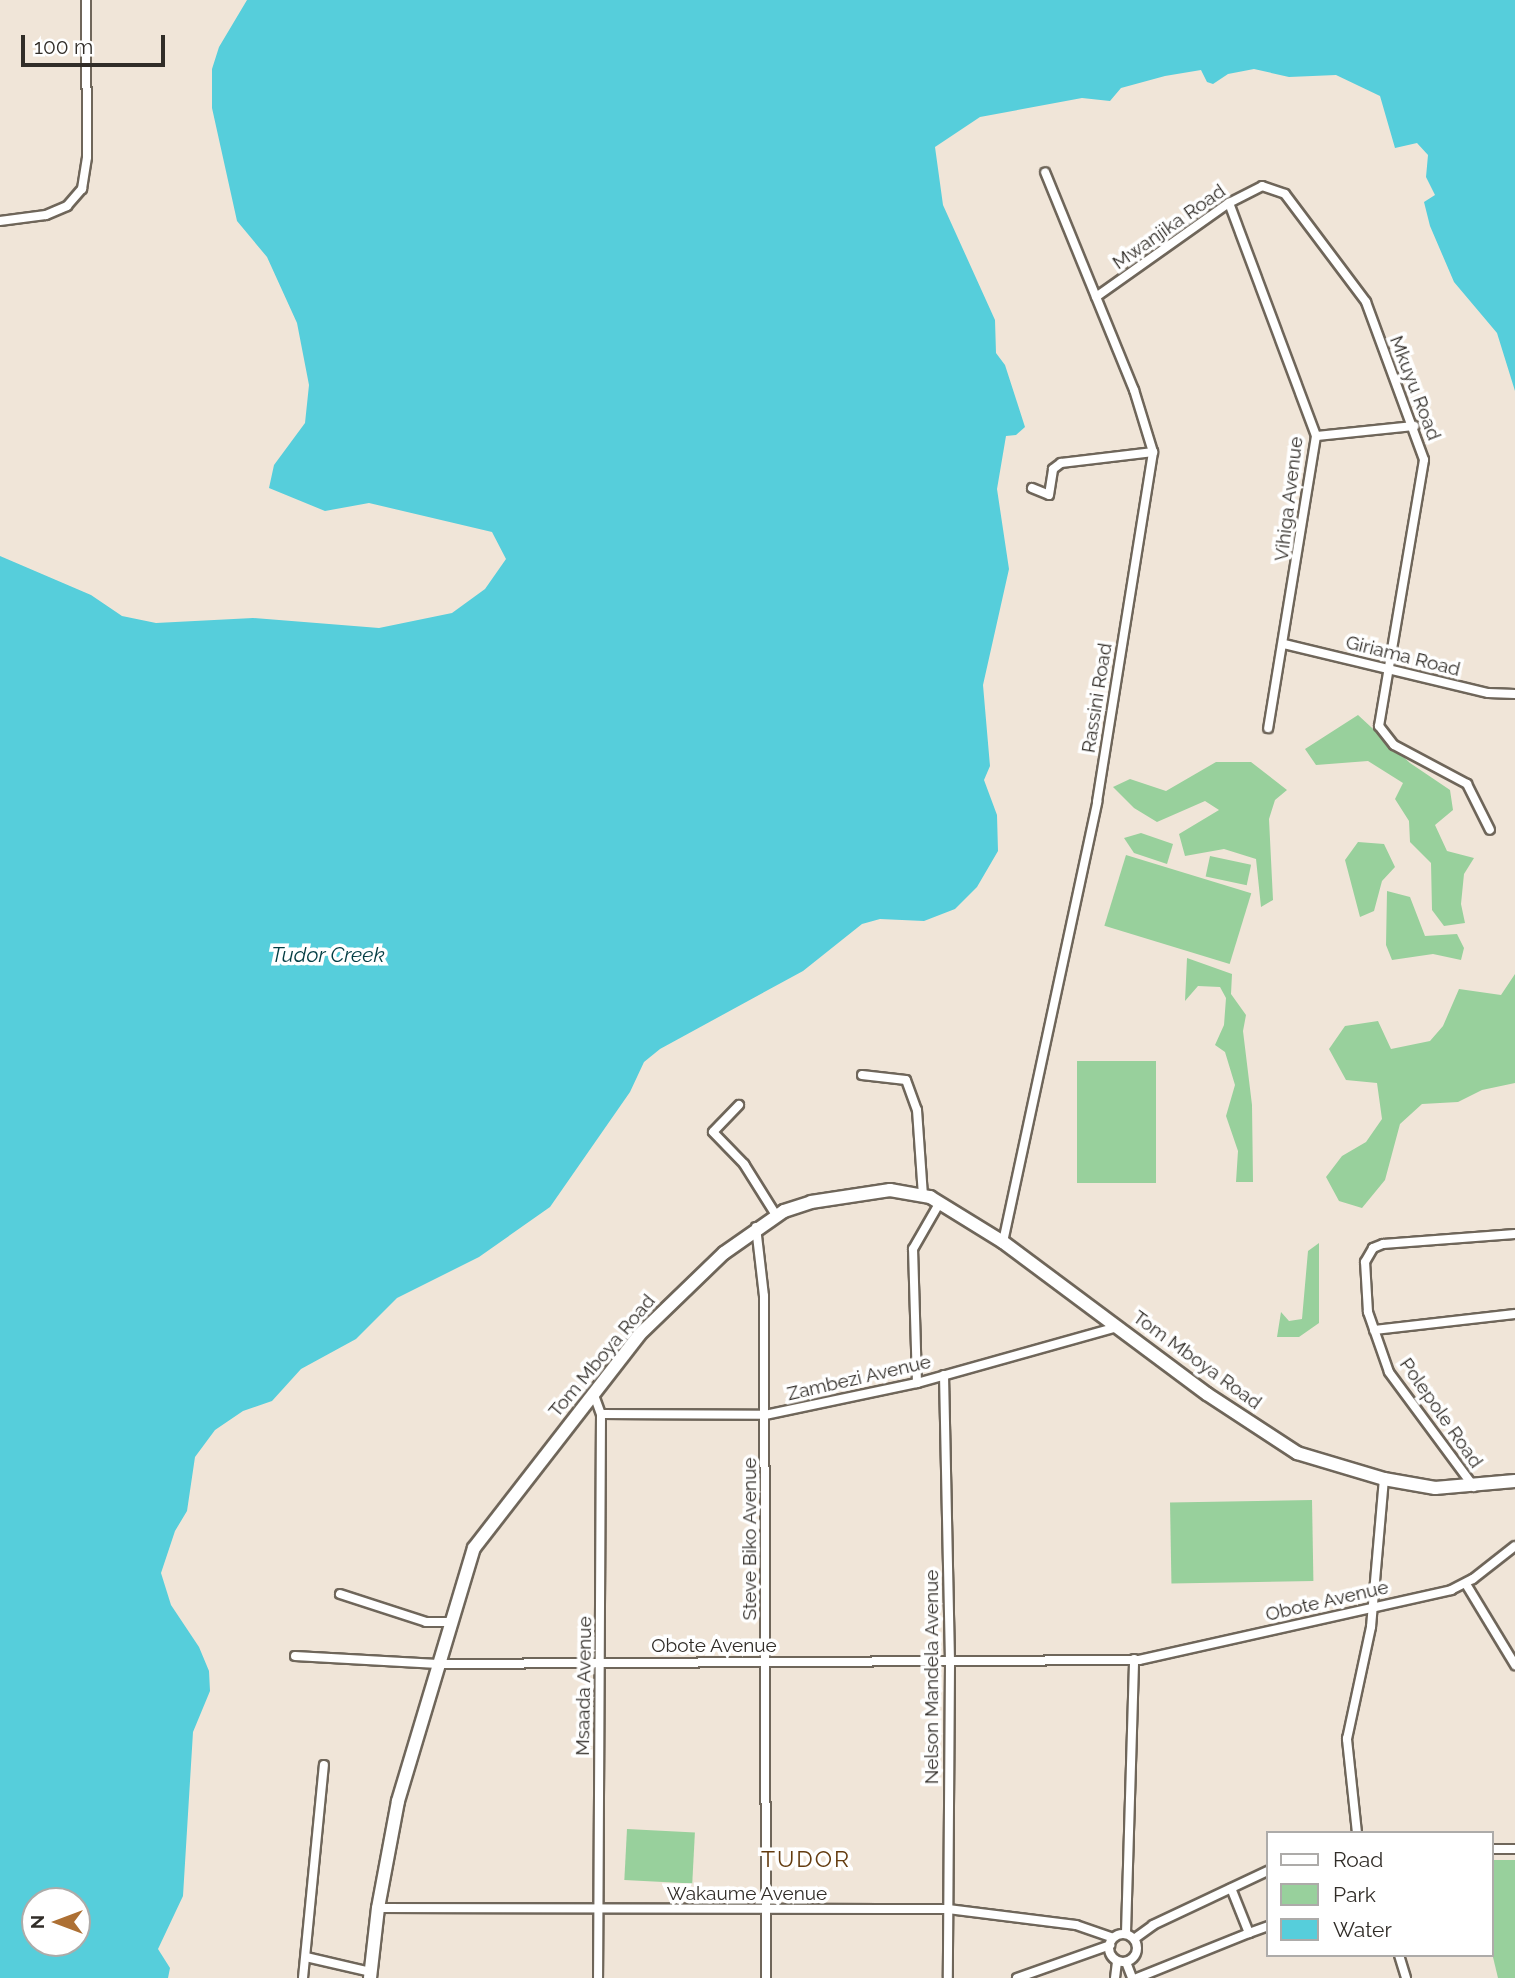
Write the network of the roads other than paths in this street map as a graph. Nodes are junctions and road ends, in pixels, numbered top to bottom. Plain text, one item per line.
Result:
1 (86, 0) edge
2 (1045, 172) dead end
3 (1262, 186) joint
4 (1229, 203) junction
5 (0, 221) edge
6 (1096, 297) junction
7 (1414, 426) junction
8 (1316, 436) junction
9 (1153, 452) junction
10 (1032, 488) dead end
11 (1284, 644) junction
12 (1386, 667) junction
13 (1515, 694) edge
14 (1268, 727) dead end
15 (1490, 830) dead end
16 (862, 1075) dead end
17 (739, 1105) dead end
18 (923, 1195) junction
19 (940, 1202) junction
20 (776, 1215) junction
21 (756, 1227) junction
22 (1515, 1234) edge
23 (1003, 1242) junction
24 (1515, 1314) edge
25 (1118, 1327) junction
26 (1374, 1329) junction
27 (944, 1375) junction
28 (917, 1383) junction
29 (594, 1395) junction
30 (601, 1414) junction
31 (765, 1415) junction
32 (1384, 1479) junction
33 (1515, 1481) edge
34 (1474, 1487) junction
35 (1515, 1546) edge
36 (1466, 1584) junction
37 (340, 1594) dead end
38 (1374, 1606) junction
39 (451, 1622) junction
40 (295, 1656) dead end
41 (1134, 1659) junction
42 (766, 1661) junction
43 (600, 1662) junction
44 (438, 1664) junction
45 (950, 1664) junction
46 (1515, 1665) edge
47 (324, 1765) dead end
48 (1357, 1831) edge
49 (1494, 1849) edge
50 (1515, 1849) edge
51 (1266, 1872) edge
52 (1231, 1888) junction
53 (378, 1908) junction
54 (948, 1909) junction
55 (597, 1910) junction
56 (765, 1910) junction
57 (1266, 1927) edge
58 (1126, 1933) junction
59 (1249, 1933) junction
60 (1134, 1939) junction
61 (1112, 1942) junction
62 (306, 1957) junction
63 (1400, 1957) edge
64 (1116, 1962) junction
65 (1126, 1962) junction
66 (371, 1975) edge
67 (303, 1978) edge
68 (598, 1978) edge
69 (766, 1978) edge
70 (948, 1978) edge
71 (1017, 1978) edge
72 (1115, 1978) edge
73 (1132, 1978) edge
74 (1137, 1978) edge
75 (1406, 1978) edge

1 - 5 street
2 - 6 street, Rassini Road
3 - 4 street, Mwanjika Road
3 - 7 street, Mkuyu Road
4 - 6 street, Mwanjika Road
4 - 8 street, Vihiga Avenue
6 - 9 street, Rassini Road
7 - 8 street
7 - 12 street, Mkuyu Road
8 - 11 street, Vihiga Avenue
9 - 10 street
9 - 23 street, Rassini Road
11 - 12 street, Giriama Road
11 - 14 street, Vihiga Avenue
12 - 13 street, Giriama Road
12 - 15 street, Mkuyu Road
16 - 18 street
17 - 20 street
18 - 19 main road, Tom Mboya Road
18 - 20 main road, Tom Mboya Road
19 - 23 main road, Tom Mboya Road
19 - 28 street
20 - 21 main road, Tom Mboya Road
21 - 29 main road, Tom Mboya Road
21 - 31 street, Steve Biko Avenue
22 - 26 street, Polepole Road
23 - 25 main road, Tom Mboya Road
24 - 26 street
25 - 27 street, Zambezi Avenue
25 - 32 main road, Tom Mboya Road
26 - 34 street, Polepole Road
27 - 28 street, Zambezi Avenue
27 - 45 street, Nelson Mandela Avenue
28 - 31 street, Zambezi Avenue
29 - 30 street, Msaada Avenue
29 - 39 main road, Tom Mboya Road
30 - 31 street, Zambezi Avenue
30 - 43 street, Msaada Avenue
31 - 42 street, Steve Biko Avenue
32 - 34 main road, Tom Mboya Road
32 - 38 street
33 - 34 main road, Tom Mboya Road
35 - 36 street, Obote Avenue
36 - 38 street, Obote Avenue
36 - 46 street
37 - 39 street
38 - 41 street, Obote Avenue
38 - 48 street
39 - 44 main road, Tom Mboya Road
40 - 44 street, Obote Avenue
41 - 45 street, Obote Avenue
41 - 58 street
42 - 43 street, Obote Avenue
42 - 45 street, Obote Avenue
42 - 56 street, Steve Biko Avenue
43 - 44 street, Obote Avenue
43 - 55 street, Msaada Avenue
44 - 53 main road, Tom Mboya Road
45 - 54 street, Nelson Mandela Avenue
47 - 62 street
49 - 50 street
51 - 52 street
52 - 59 street
52 - 60 street
53 - 55 street, Wakaume Avenue
53 - 66 main road, Tom Mboya Road
54 - 56 street, Wakaume Avenue
54 - 61 street, Wakaume Avenue
54 - 70 street, Nelson Mandela Avenue
55 - 56 street, Wakaume Avenue
55 - 68 street, Msaada Avenue
56 - 69 street, Steve Biko Avenue
57 - 59 street
58 - 60 street
58 - 61 street
59 - 74 street
60 - 65 street
61 - 64 street
61 - 71 street
62 - 66 street
62 - 67 street
63 - 75 street
64 - 65 street
64 - 72 street
65 - 73 street

